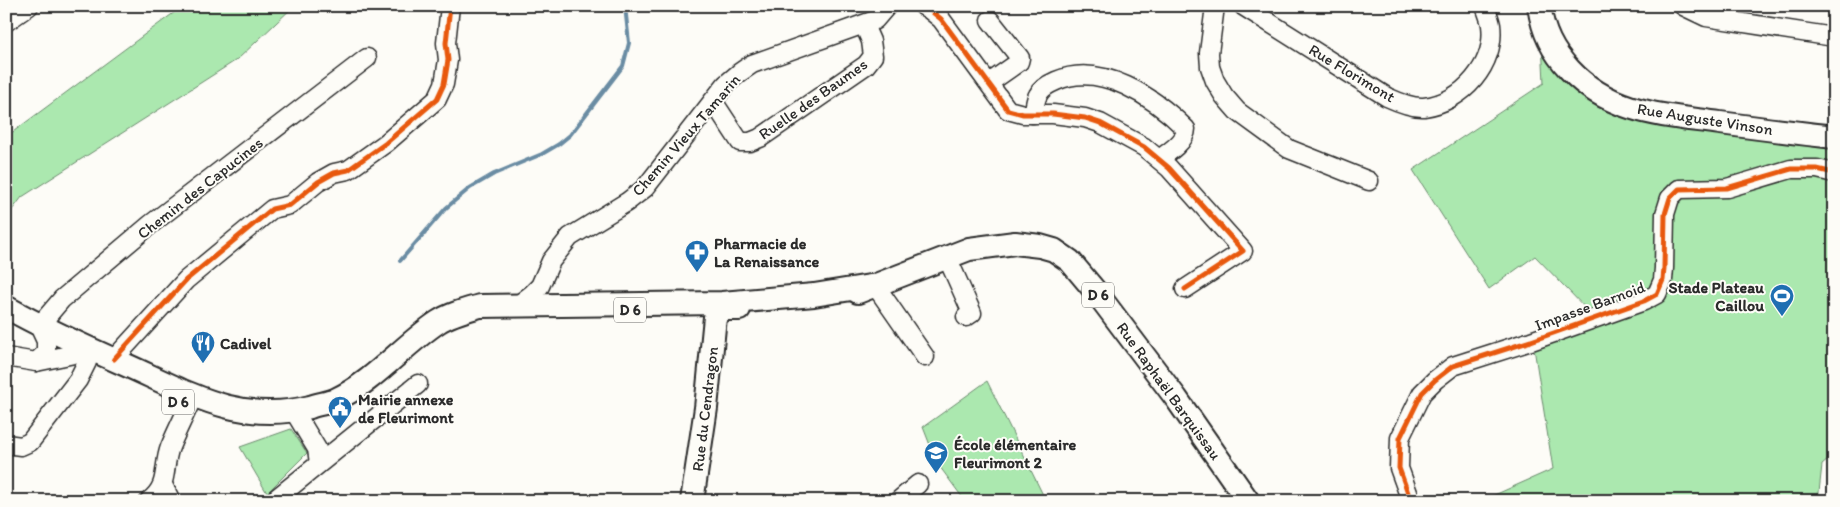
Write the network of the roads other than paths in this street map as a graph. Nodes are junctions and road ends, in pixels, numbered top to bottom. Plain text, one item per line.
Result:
1 (29, 6) edge
2 (450, 6) edge
3 (887, 6) edge
4 (923, 6) edge
5 (1215, 6) edge
6 (1243, 6) edge
7 (1485, 6) edge
8 (1539, 6) edge
9 (1684, 6) edge
10 (990, 20) dead end
11 (6, 22) edge
12 (864, 25) junction
13 (1834, 37) edge
14 (367, 58) dead end
15 (989, 83) junction
16 (713, 101) junction
17 (1033, 114) junction
18 (1834, 137) edge
19 (1159, 159) junction
20 (1834, 173) edge
21 (1369, 180) dead end
22 (946, 257) junction
23 (551, 261) junction
24 (873, 285) junction
25 (1185, 289) dead end
26 (518, 305) junction
27 (585, 305) junction
28 (558, 306) junction
29 (6, 308) edge
30 (715, 317) junction
31 (966, 317) dead end
32 (40, 326) junction
33 (6, 357) edge
34 (925, 357) dead end
35 (80, 358) junction
36 (114, 359) junction
37 (36, 362) junction
38 (418, 384) dead end
39 (191, 401) junction
40 (291, 411) junction
41 (6, 444) edge
42 (319, 463) junction
43 (918, 484) dead end
44 (162, 485) junction
45 (148, 501) edge
46 (172, 501) edge
47 (273, 501) edge
48 (692, 501) edge
49 (898, 501) edge
50 (1248, 501) edge
51 (1410, 501) edge

1 - 11 street
2 - 36 street
3 - 12 street, Chemin Vieux Tamarin
4 - 15 street
5 - 21 street
6 - 7 street, Rue Florimont
8 - 18 main road, Rue Auguste Vinson
9 - 13 street
10 - 15 street
12 - 16 street, Chemin Vieux Tamarin
12 - 16 street, Ruelle des Baumes
14 - 32 street, Chemin des Capucines
15 - 17 street
16 - 23 street, Chemin Vieux Tamarin
17 - 19 street
17 - 19 street
19 - 25 street
20 - 51 street, Impasse Barnoid
22 - 24 main road, Rue Raphaël Barquissau / D 6
22 - 31 street
22 - 50 main road, Rue Raphaël Barquissau / D 6
23 - 26 street, Chemin Vieux Tamarin
23 - 28 street
24 - 27 main road, Rue Raphaël Barquissau / D 6
24 - 30 main road
24 - 34 street
26 - 28 main road, Rue Raphaël Barquissau / D 6
26 - 40 main road, Rue Raphaël Barquissau / D 6
27 - 28 main road, Rue Raphaël Barquissau / D 6
27 - 30 main road, Rue Raphaël Barquissau / D 6
29 - 32 main road, Rue Raphaël Barquissau / D 6
30 - 48 main road, Rue du Cendragon
32 - 35 main road, Rue Raphaël Barquissau / D 6
32 - 36 main road, Rue Raphaël Barquissau / D 6
32 - 37 street
33 - 37 street
35 - 37 street
35 - 39 main road, Rue Raphaël Barquissau / D 6
35 - 41 street
36 - 39 main road, Rue Raphaël Barquissau / D 6
38 - 42 street
39 - 40 main road, Rue Raphaël Barquissau / D 6
39 - 44 street
40 - 42 street
42 - 47 street
43 - 49 street
44 - 45 street
44 - 46 street

